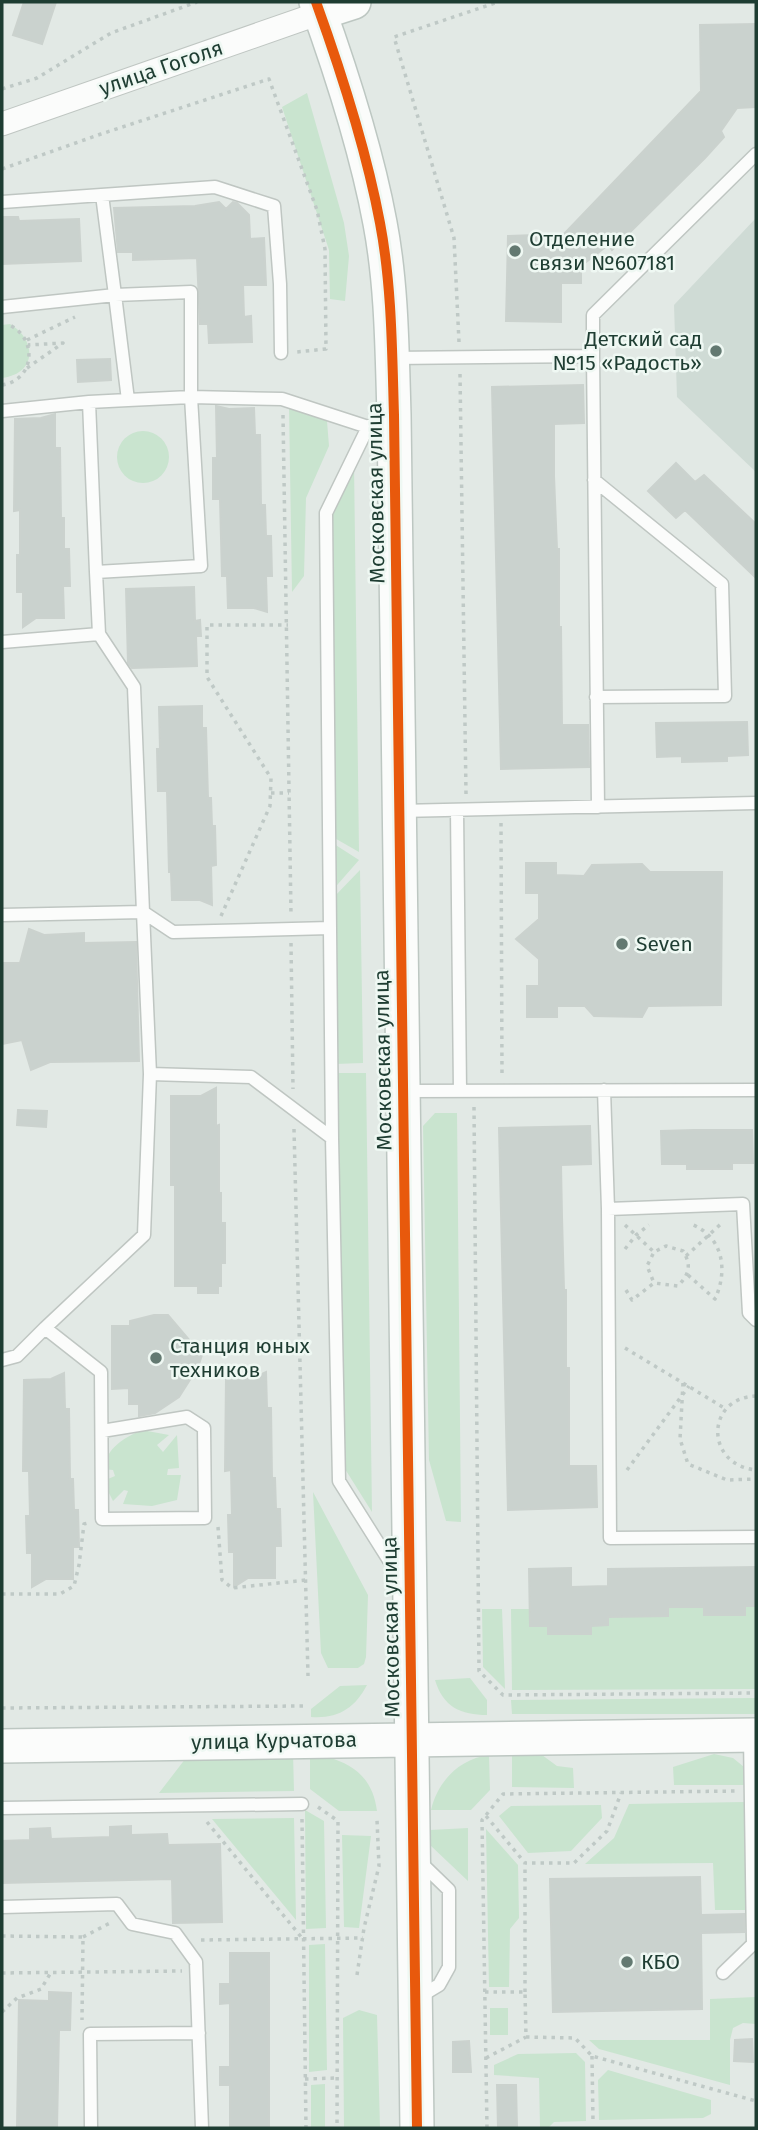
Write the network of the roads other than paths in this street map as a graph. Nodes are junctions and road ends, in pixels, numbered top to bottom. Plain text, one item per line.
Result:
1 (354, 2) edge
2 (318, 7) edge
3 (2, 124) edge
4 (756, 154) edge
5 (102, 195) junction
6 (2, 202) edge
7 (115, 295) junction
8 (2, 307) edge
9 (281, 353) road end
10 (593, 356) junction
11 (392, 358) junction
12 (191, 397) junction
13 (128, 400) junction
14 (89, 402) junction
15 (2, 411) edge
16 (381, 421) junction
17 (594, 480) junction
18 (96, 572) junction
19 (99, 634) junction
20 (2, 642) edge
21 (596, 697) junction
22 (756, 803) edge
23 (598, 807) junction
24 (462, 810) junction
25 (399, 811) junction
26 (144, 912) junction
27 (2, 915) edge
28 (330, 928) junction
29 (150, 1074) junction
30 (604, 1090) junction
31 (756, 1090) edge
32 (403, 1091) junction
33 (460, 1091) junction
34 (332, 1138) junction
35 (608, 1209) junction
36 (756, 1320) edge
37 (45, 1328) junction
38 (2, 1360) edge
39 (102, 1431) junction
40 (756, 1537) edge
41 (409, 1594) junction
42 (753, 1735) edge
43 (411, 1739) junction
44 (2, 1746) edge
45 (302, 1804) road end
46 (2, 1808) edge
47 (2, 1907) edge
48 (723, 1973) dead end
49 (198, 2032) junction
50 (91, 2128) edge
51 (202, 2128) edge
52 (417, 2128) edge

1 - 2 street
2 - 3 street, улица Гоголя
2 - 11 street, Московская улица
4 - 10 lane
5 - 6 lane
5 - 7 lane
5 - 9 lane
7 - 8 lane
7 - 12 lane
7 - 13 lane
10 - 11 lane
10 - 17 lane
11 - 16 street, Московская улица
12 - 13 lane
12 - 16 lane
12 - 18 lane
13 - 14 lane
14 - 15 lane
14 - 18 lane
16 - 25 street, Московская улица
16 - 28 lane
17 - 21 lane
17 - 21 lane
18 - 19 lane
19 - 20 lane
19 - 26 lane
21 - 23 lane
22 - 23 lane
23 - 24 lane
24 - 25 lane
24 - 33 lane
25 - 32 street, Московская улица
26 - 27 lane
26 - 28 lane
26 - 29 lane
28 - 34 lane
29 - 34 lane
29 - 37 lane
30 - 31 lane
30 - 33 lane
30 - 35 lane
32 - 33 lane
32 - 41 street, Московская улица
34 - 41 lane
35 - 36 lane
35 - 40 lane
37 - 38 lane
37 - 39 lane
39 - 39 lane
41 - 43 street, Московская улица
42 - 43 street, улица Курчатова
42 - 48 lane
43 - 44 street, улица Курчатова
43 - 52 street, Московская улица
45 - 46 lane
47 - 49 lane
49 - 50 lane
49 - 51 lane

